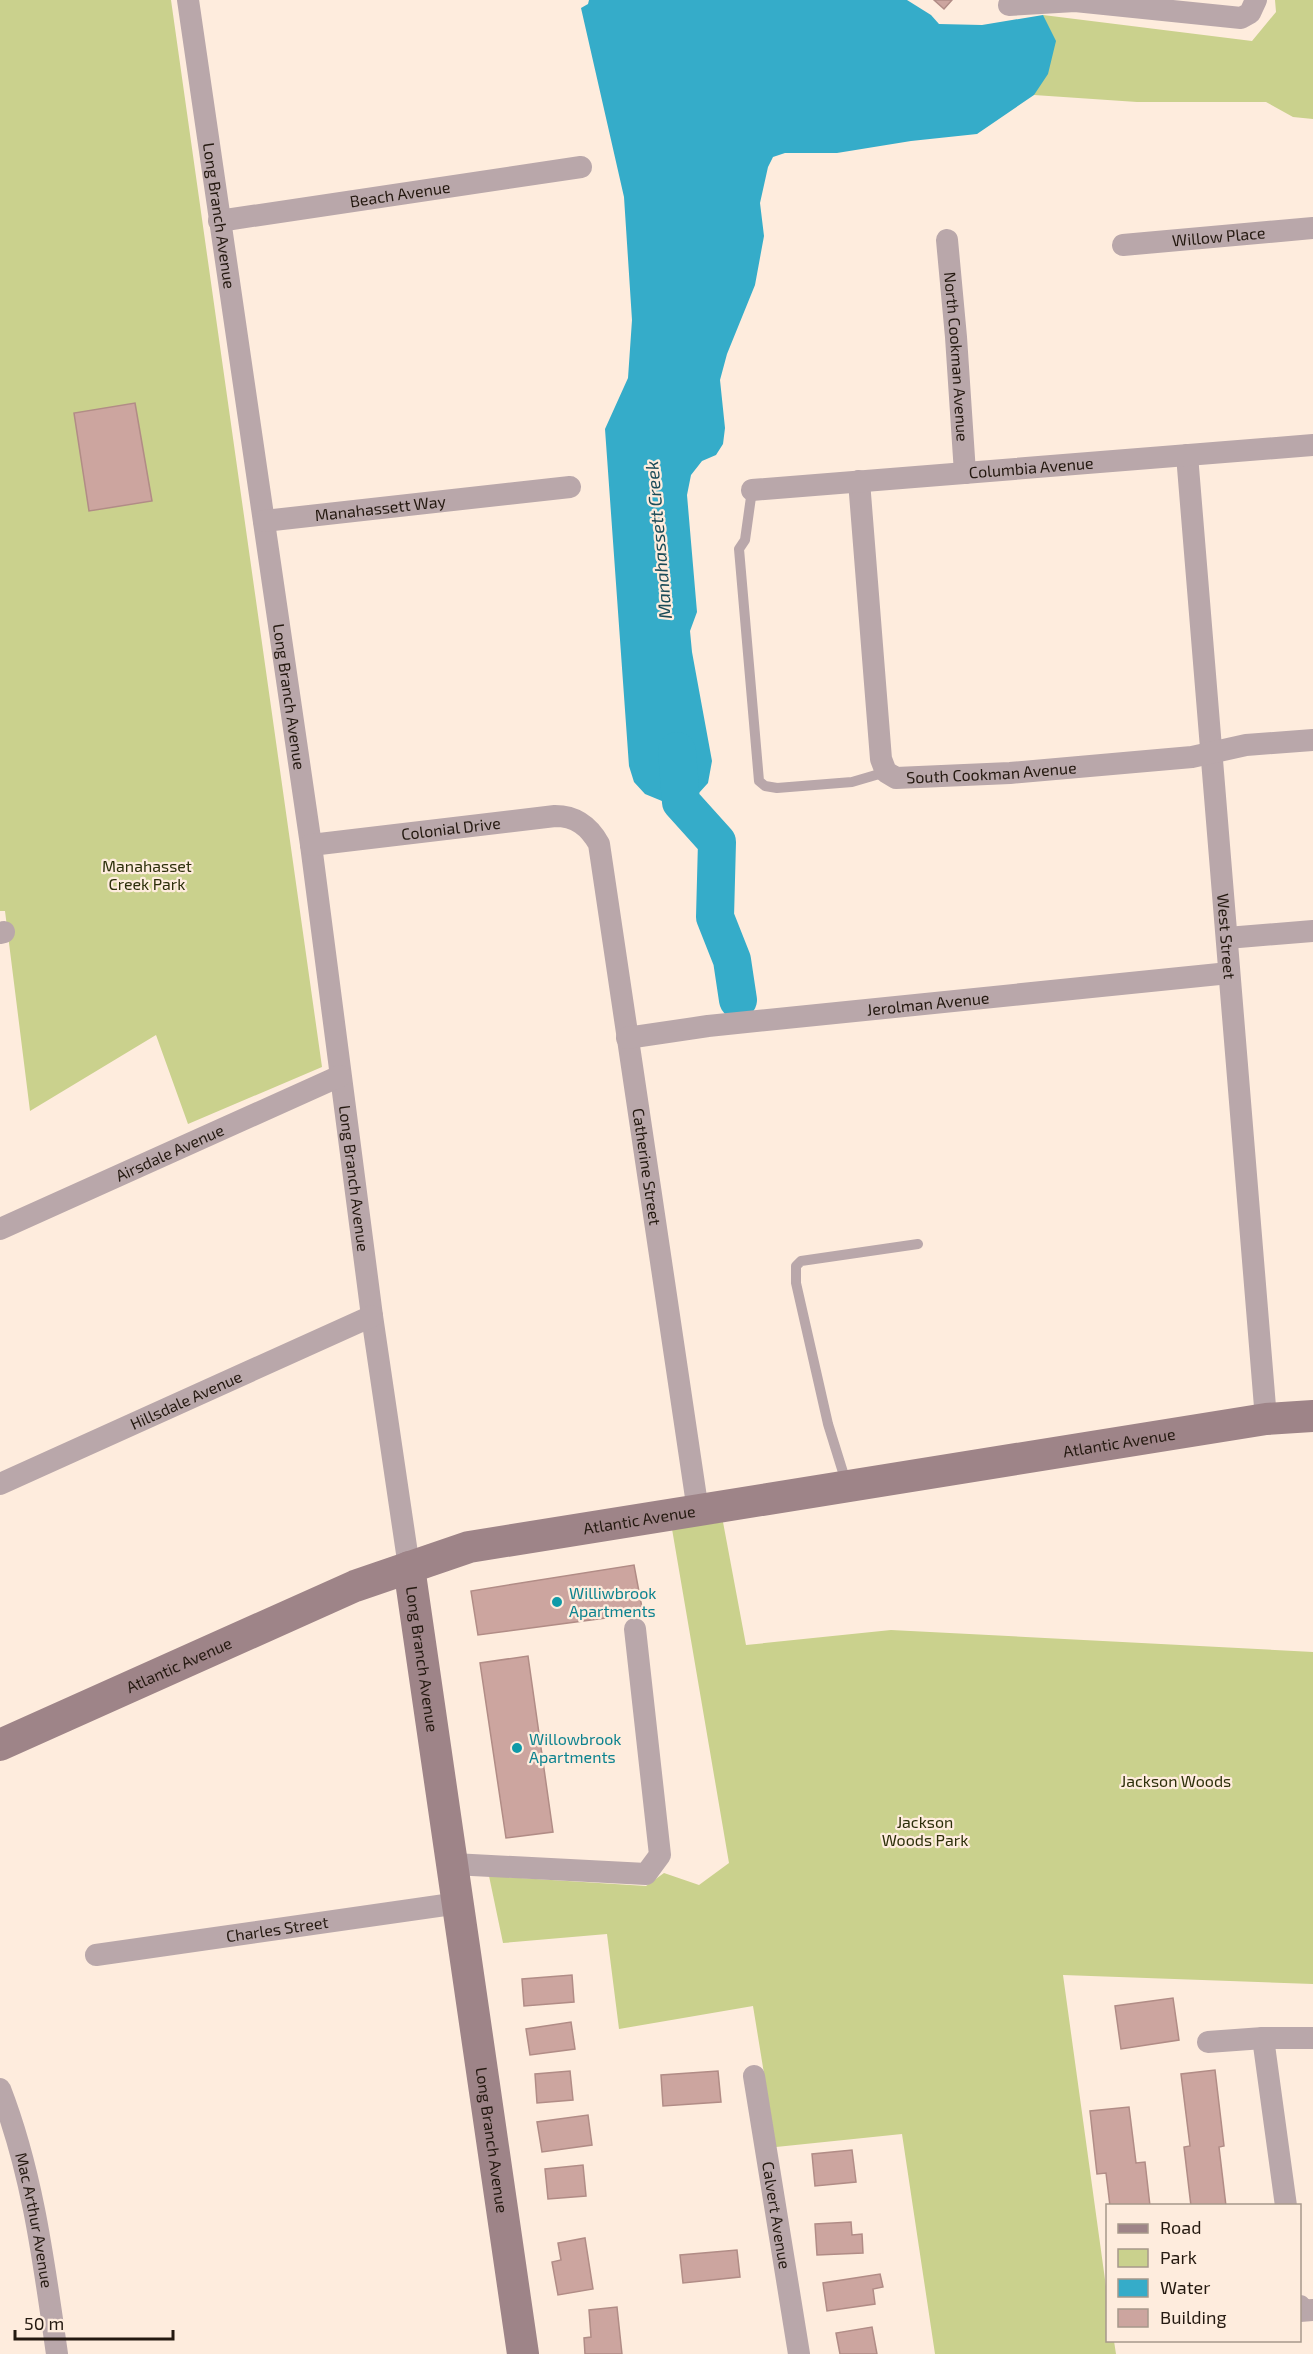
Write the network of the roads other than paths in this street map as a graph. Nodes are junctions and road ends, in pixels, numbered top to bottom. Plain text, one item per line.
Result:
1 (188, 0) edge
2 (1256, 0) edge
3 (1009, 5) dead end
4 (581, 167) dead end
5 (219, 221) junction
6 (1313, 228) edge
7 (947, 240) dead end
8 (1123, 245) dead end
9 (1313, 445) edge
10 (1187, 455) junction
11 (965, 473) junction
12 (859, 481) junction
13 (570, 487) dead end
14 (752, 490) joint
15 (264, 521) junction
16 (1313, 740) edge
17 (1212, 752) junction
18 (886, 772) junction
19 (588, 827) joint
20 (311, 845) junction
21 (1313, 931) edge
22 (1227, 938) junction
23 (1229, 973) junction
24 (627, 1038) junction
25 (340, 1076) junction
26 (0, 1229) edge
27 (918, 1244) dead end
28 (372, 1316) junction
29 (1313, 1416) edge
30 (1266, 1419) junction
31 (0, 1484) edge
32 (847, 1486) junction
33 (698, 1511) junction
34 (409, 1567) junction
35 (635, 1629) dead end
36 (0, 1745) edge
37 (453, 1864) junction
38 (459, 1903) junction
39 (96, 1955) dead end
40 (1263, 2038) junction
41 (1313, 2038) edge
42 (1208, 2042) dead end
43 (754, 2076) dead end
44 (0, 2089) edge
45 (1286, 2204) edge
46 (57, 2354) edge
47 (523, 2354) edge
48 (799, 2354) edge

1 - 5 street, Long Branch Avenue
2 - 3 street
4 - 5 street, Beach Avenue
5 - 15 street, Long Branch Avenue
6 - 8 street, Willow Place
7 - 11 street, North Cookman Avenue
9 - 10 street, Columbia Avenue
10 - 11 street, Columbia Avenue
10 - 17 street, West Street
11 - 12 street, Columbia Avenue
12 - 14 street, Columbia Avenue
12 - 18 street, South Cookman Avenue
13 - 15 street, Manahassett Way
14 - 18 lane
15 - 20 street, Long Branch Avenue
16 - 17 street, South Cookman Avenue
17 - 18 street, South Cookman Avenue
17 - 22 street, West Street
19 - 20 street, Colonial Drive
19 - 24 street, Catherine Street
20 - 25 street, Long Branch Avenue
21 - 22 street
22 - 23 street, West Street
23 - 24 street, Jerolman Avenue
23 - 30 street, West Street
24 - 33 street, Catherine Street
25 - 26 street, Airsdale Avenue
25 - 28 street, Long Branch Avenue
27 - 32 lane
28 - 31 street, Hillsdale Avenue
28 - 34 street, Long Branch Avenue
29 - 30 main road, Atlantic Avenue
30 - 32 main road, Atlantic Avenue
32 - 33 main road, Atlantic Avenue
33 - 34 main road, Atlantic Avenue
34 - 36 main road, Atlantic Avenue
34 - 37 main road, Long Branch Avenue
35 - 37 street
37 - 38 main road, Long Branch Avenue
38 - 39 street, Charles Street
38 - 47 main road, Long Branch Avenue
40 - 41 street
40 - 42 street
40 - 45 street
43 - 48 street, Calvert Avenue
44 - 46 street, Mac Arthur Avenue

